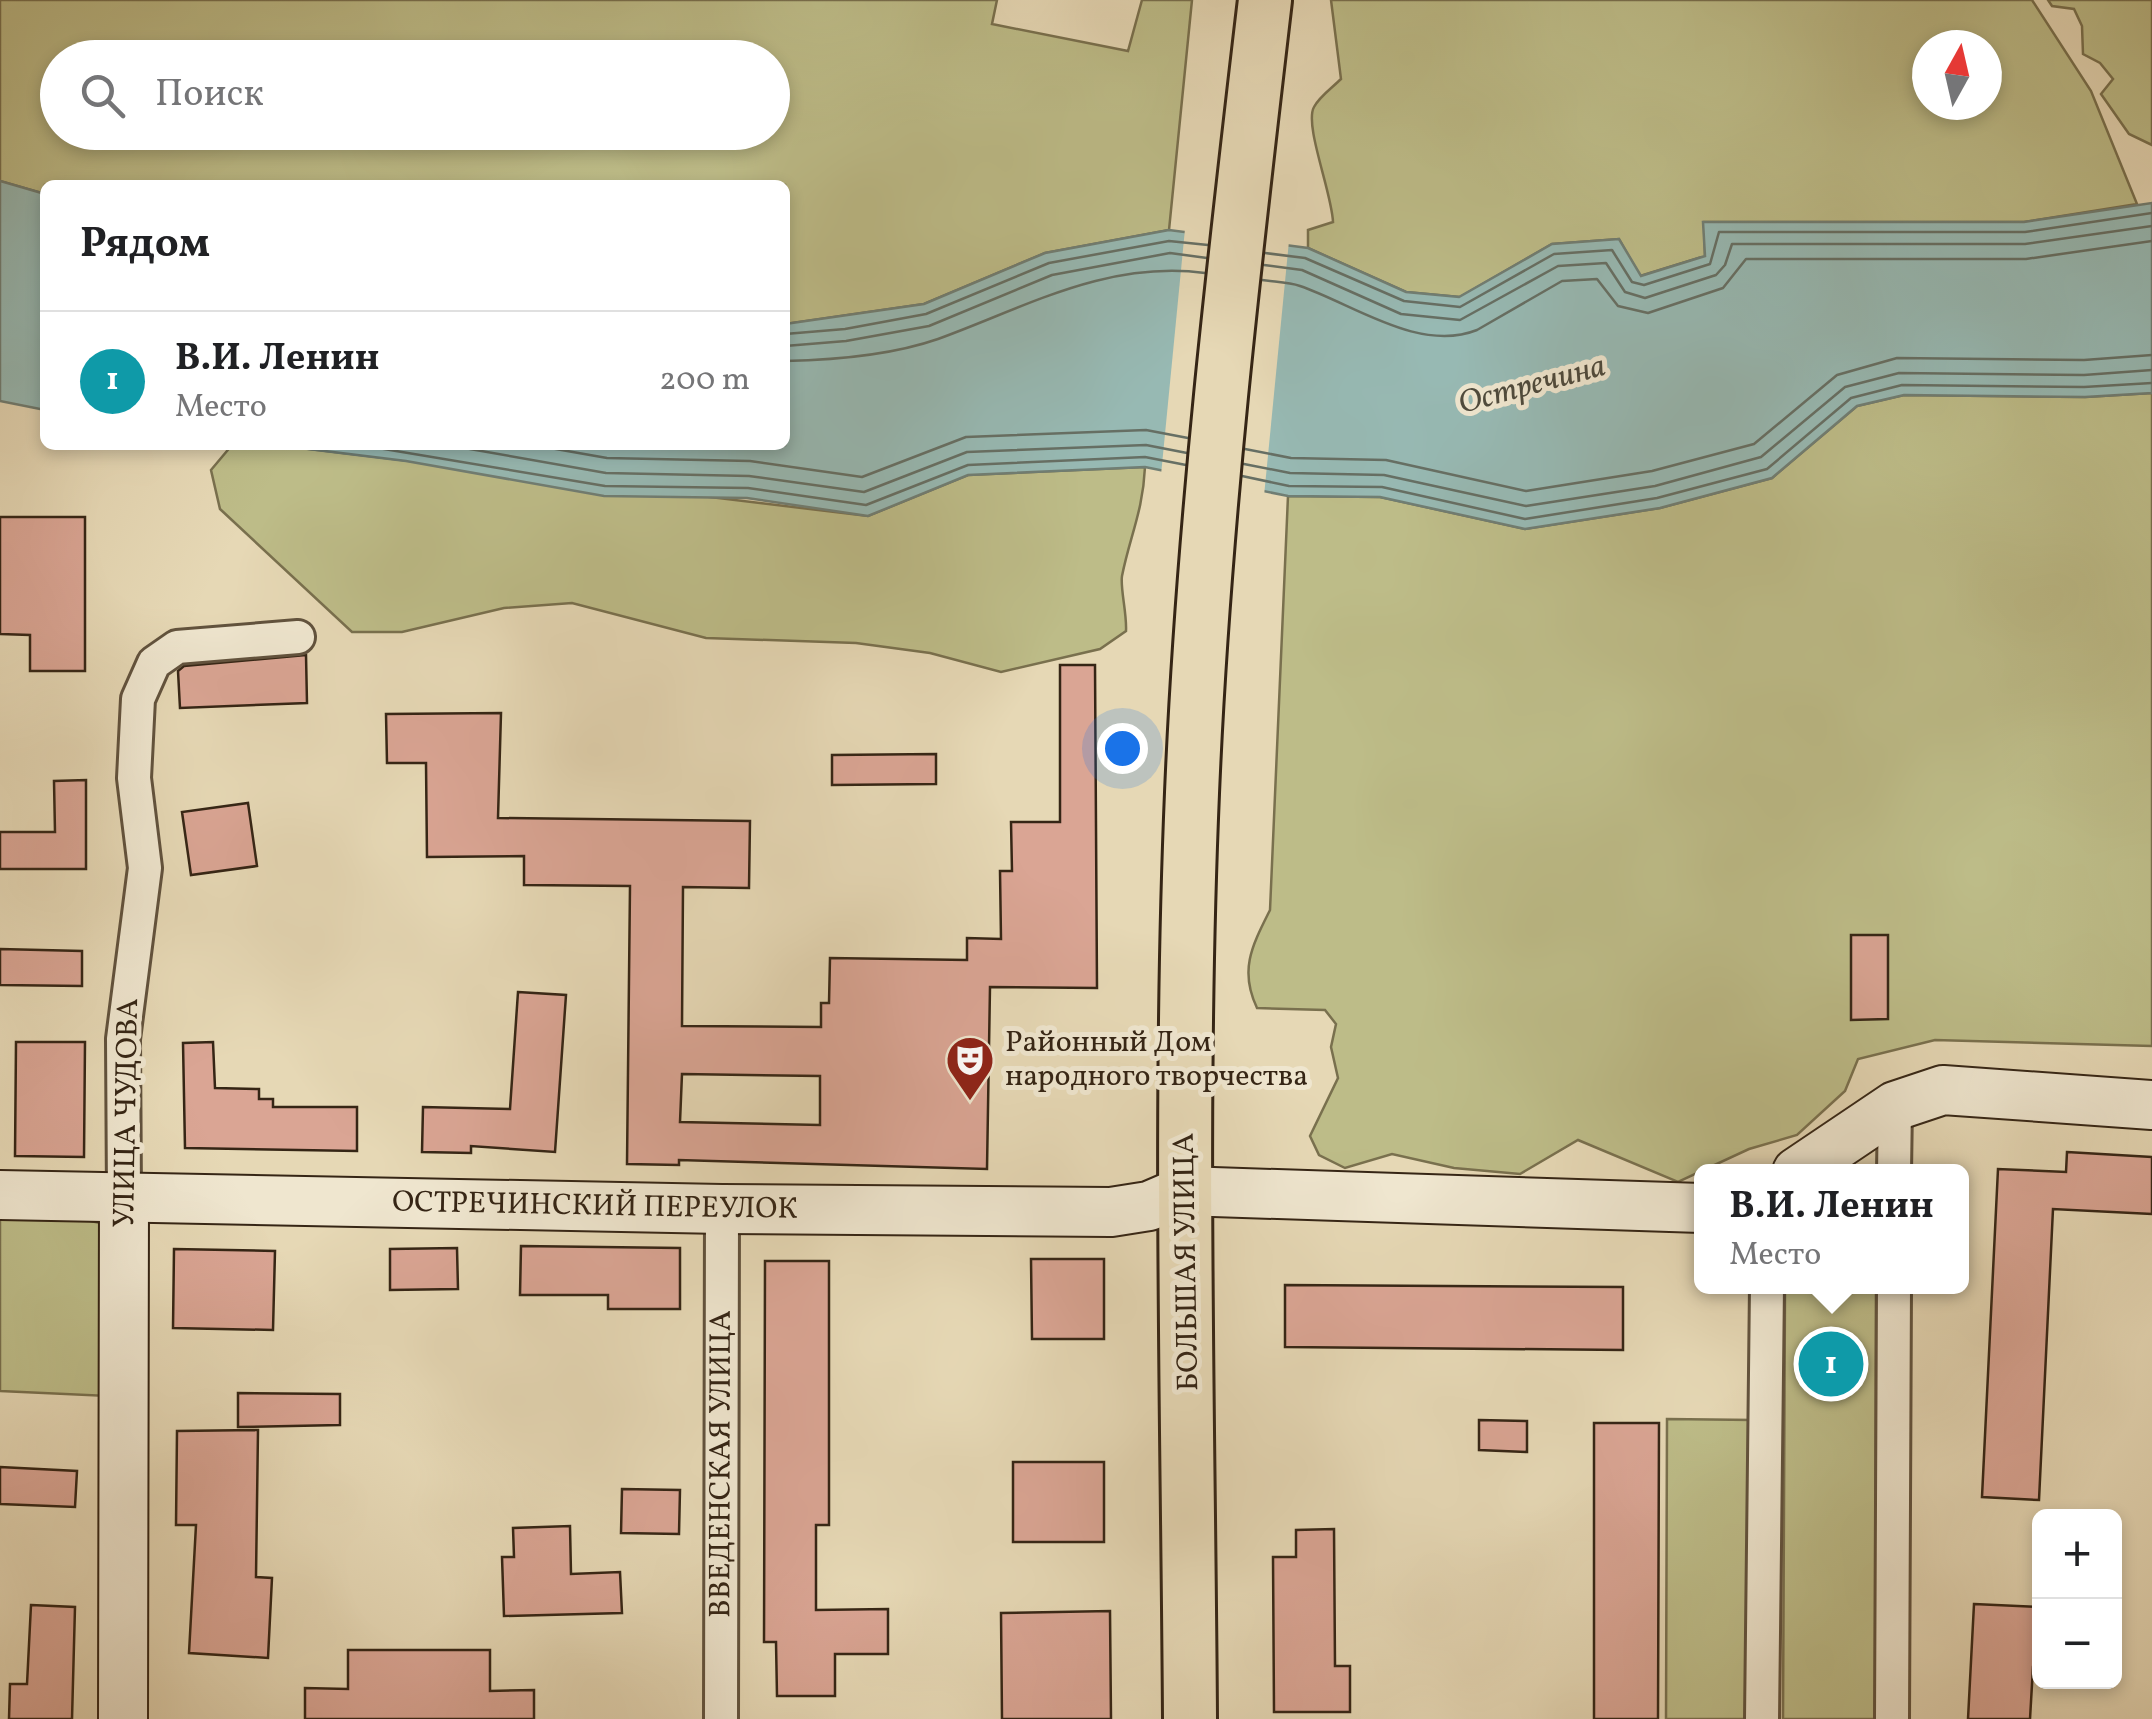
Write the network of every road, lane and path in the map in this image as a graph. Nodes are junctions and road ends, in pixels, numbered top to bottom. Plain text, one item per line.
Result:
1 (1264, 0) edge
2 (298, 637) dead end
3 (2152, 1105) edge
4 (1894, 1106) junction
5 (1810, 1164) edge
6 (1894, 1164) edge
7 (1184, 1192) junction
8 (0, 1194) edge
9 (124, 1196) junction
10 (1694, 1208) edge
11 (722, 1209) junction
12 (1767, 1294) edge
13 (1894, 1294) edge
14 (123, 1719) edge
15 (720, 1719) edge
16 (1190, 1719) edge
17 (1762, 1719) edge
18 (1892, 1719) edge

1 - 7 main road, БОЛЬШАЯ УЛИЦА
2 - 9 street, УЛИЦА ЧУДОВА
3 - 4 street
4 - 5 street
4 - 6 street
7 - 10 street
7 - 11 street, ОСТРЕЧИНСКИЙ ПЕРЕУЛОК
7 - 16 main road, БОЛЬШАЯ УЛИЦА
8 - 9 street, ОСТРЕЧИНСКИЙ ПЕРЕУЛОК
9 - 11 street, ОСТРЕЧИНСКИЙ ПЕРЕУЛОК
9 - 14 street, УЛИЦА ЧУДОВА
11 - 15 street, ВВЕДЕНСКАЯ УЛИЦА
12 - 17 street
13 - 18 street

